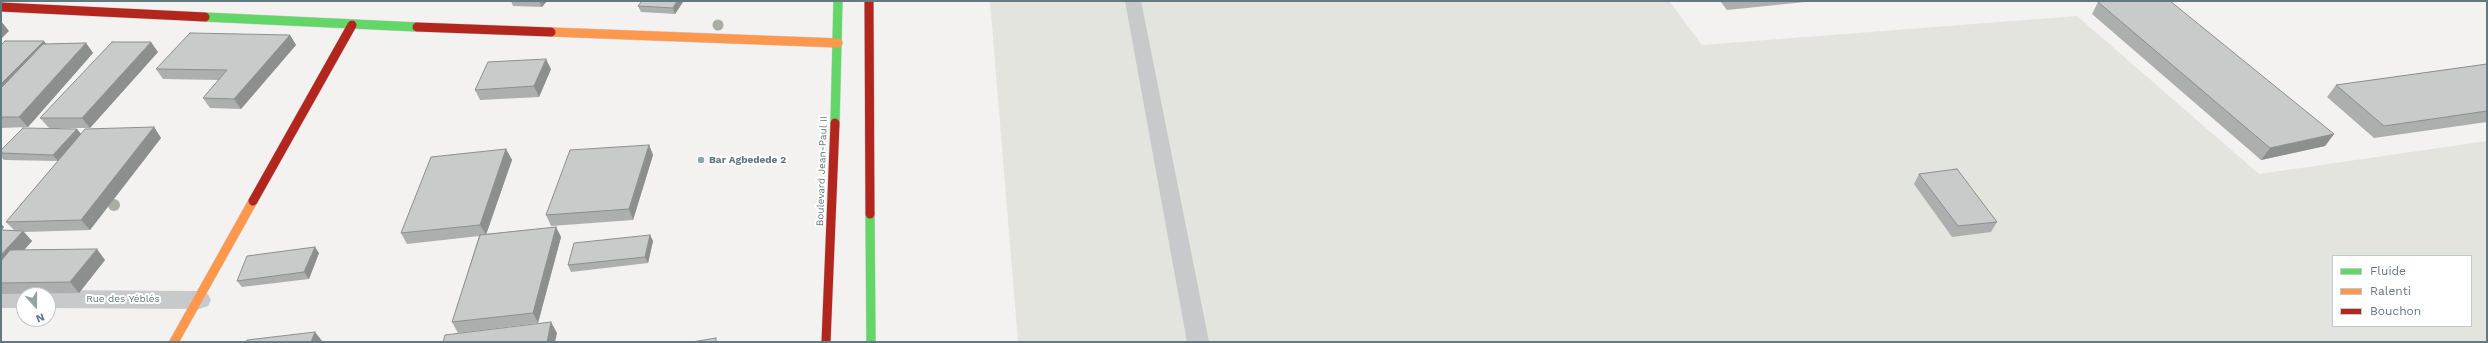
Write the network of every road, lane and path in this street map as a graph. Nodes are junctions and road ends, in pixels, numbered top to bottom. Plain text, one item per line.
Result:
1 (838, 1) edge
2 (869, 1) edge
3 (1133, 1) edge
4 (13, 5) edge
5 (352, 25) junction
6 (838, 43) junction
7 (1, 299) edge
8 (16, 299) edge
9 (56, 299) edge
10 (199, 300) junction
11 (174, 342) edge
12 (826, 342) edge
13 (871, 342) edge
14 (1198, 342) edge

1 - 6 street, Boulevard Jean-Paul II
2 - 13 street
3 - 14 lane
4 - 5 street
5 - 6 street
5 - 10 street
6 - 12 street, Boulevard Jean-Paul II
7 - 8 street
9 - 10 street, Rue des Yéblés
10 - 11 street

